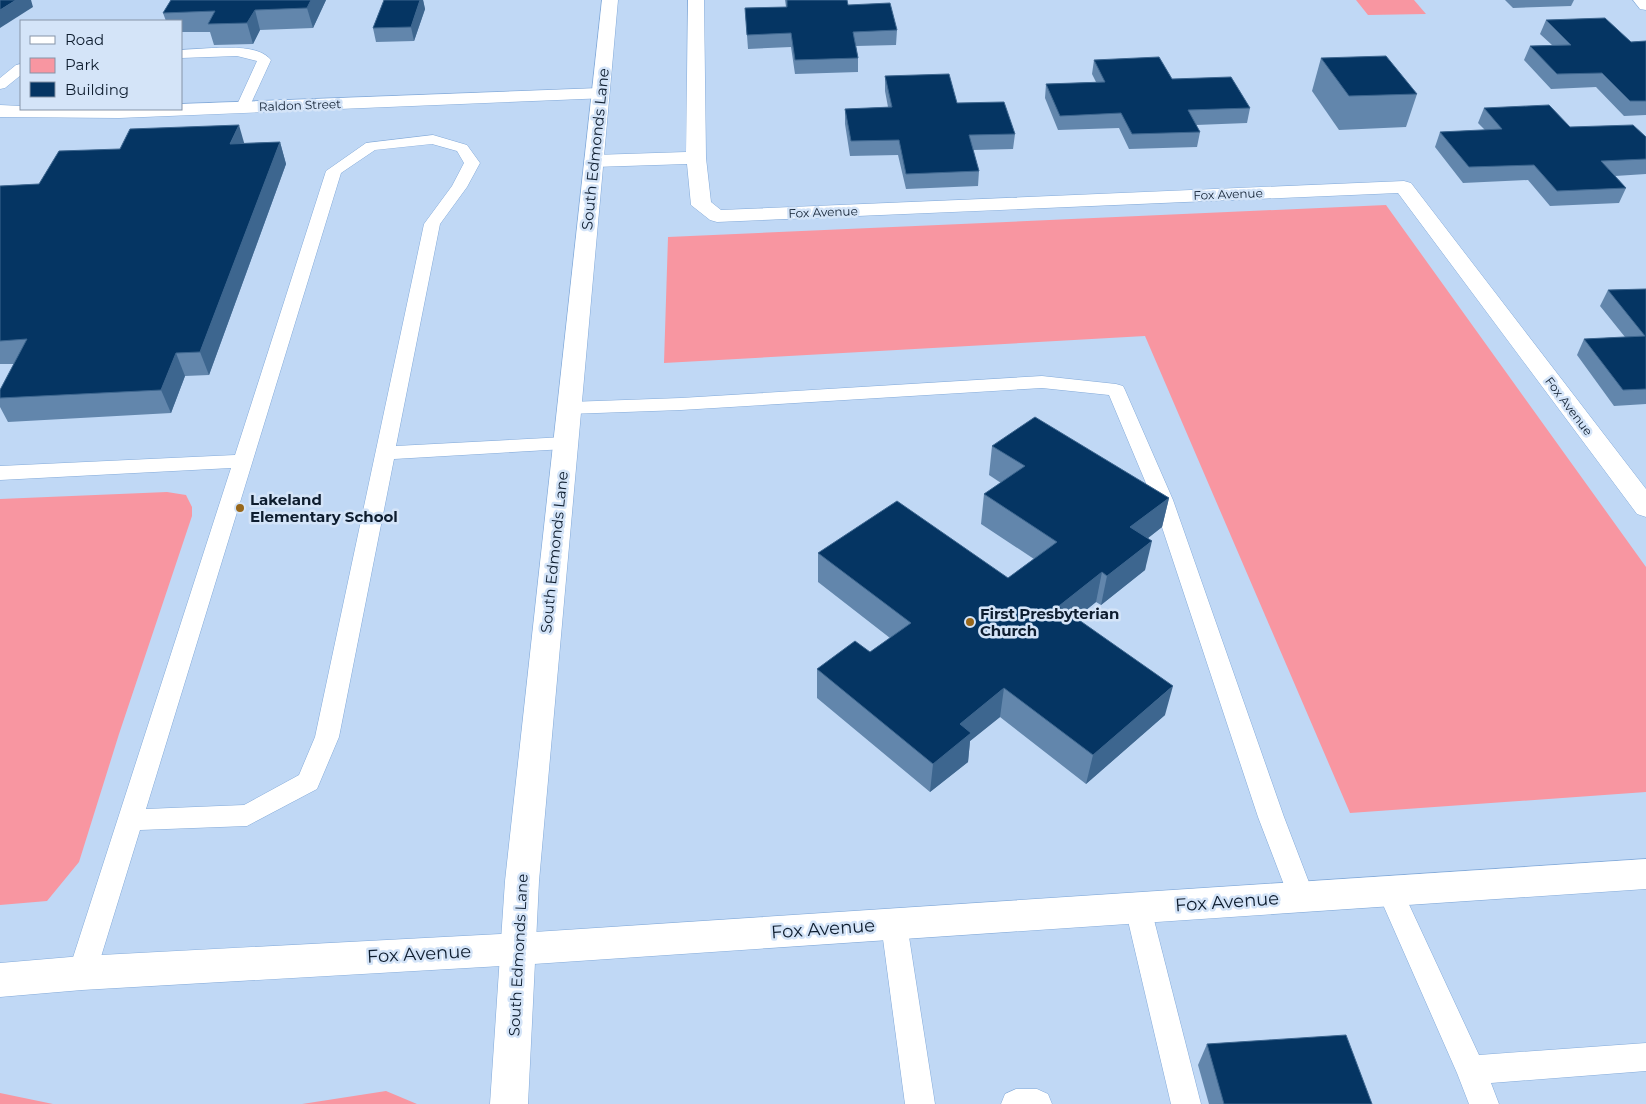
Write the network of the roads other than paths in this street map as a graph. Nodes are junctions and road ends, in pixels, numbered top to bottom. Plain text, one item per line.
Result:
1 (610, 0) edge
2 (696, 0) edge
3 (1641, 0) edge
4 (1646, 5) edge
5 (182, 54) edge
6 (20, 69) edge
7 (0, 84) edge
8 (600, 94) junction
9 (244, 107) junction
10 (182, 109) edge
11 (169, 110) edge
12 (0, 111) edge
13 (696, 158) junction
14 (594, 161) junction
15 (569, 408) junction
16 (565, 443) junction
17 (386, 453) junction
18 (242, 461) junction
19 (0, 473) edge
20 (1646, 508) edge
21 (130, 820) junction
22 (1646, 874) edge
23 (1390, 891) junction
24 (1302, 898) junction
25 (1138, 908) junction
26 (894, 924) junction
27 (519, 949) junction
28 (82, 973) junction
29 (0, 980) edge
30 (1646, 1056) edge
31 (1471, 1070) junction
32 (509, 1104) edge
33 (920, 1104) edge
34 (1016, 1104) edge
35 (1037, 1104) edge
36 (1186, 1104) edge
37 (1484, 1104) edge

1 - 8 street, South Edmonds Lane
2 - 13 street, Fox Avenue
3 - 4 street
5 - 9 lane
6 - 7 lane
8 - 9 street, Raldon Street
8 - 14 street, South Edmonds Lane
9 - 10 street, Raldon Street
11 - 12 street, Raldon Street
13 - 14 street
13 - 20 street, Fox Avenue
14 - 15 street, South Edmonds Lane
15 - 16 street, South Edmonds Lane
15 - 24 lane
16 - 17 lane
16 - 27 street, South Edmonds Lane
17 - 18 lane
17 - 21 lane
18 - 19 lane
18 - 21 lane
21 - 28 lane
22 - 23 street, Fox Avenue
23 - 24 street, Fox Avenue
23 - 31 lane
24 - 25 street, Fox Avenue
25 - 26 street, Fox Avenue
25 - 36 lane
26 - 27 street, Fox Avenue
26 - 33 lane
27 - 28 street, Fox Avenue
27 - 32 street, South Edmonds Lane
28 - 29 street, Fox Avenue
30 - 31 lane
31 - 37 lane
34 - 35 lane

